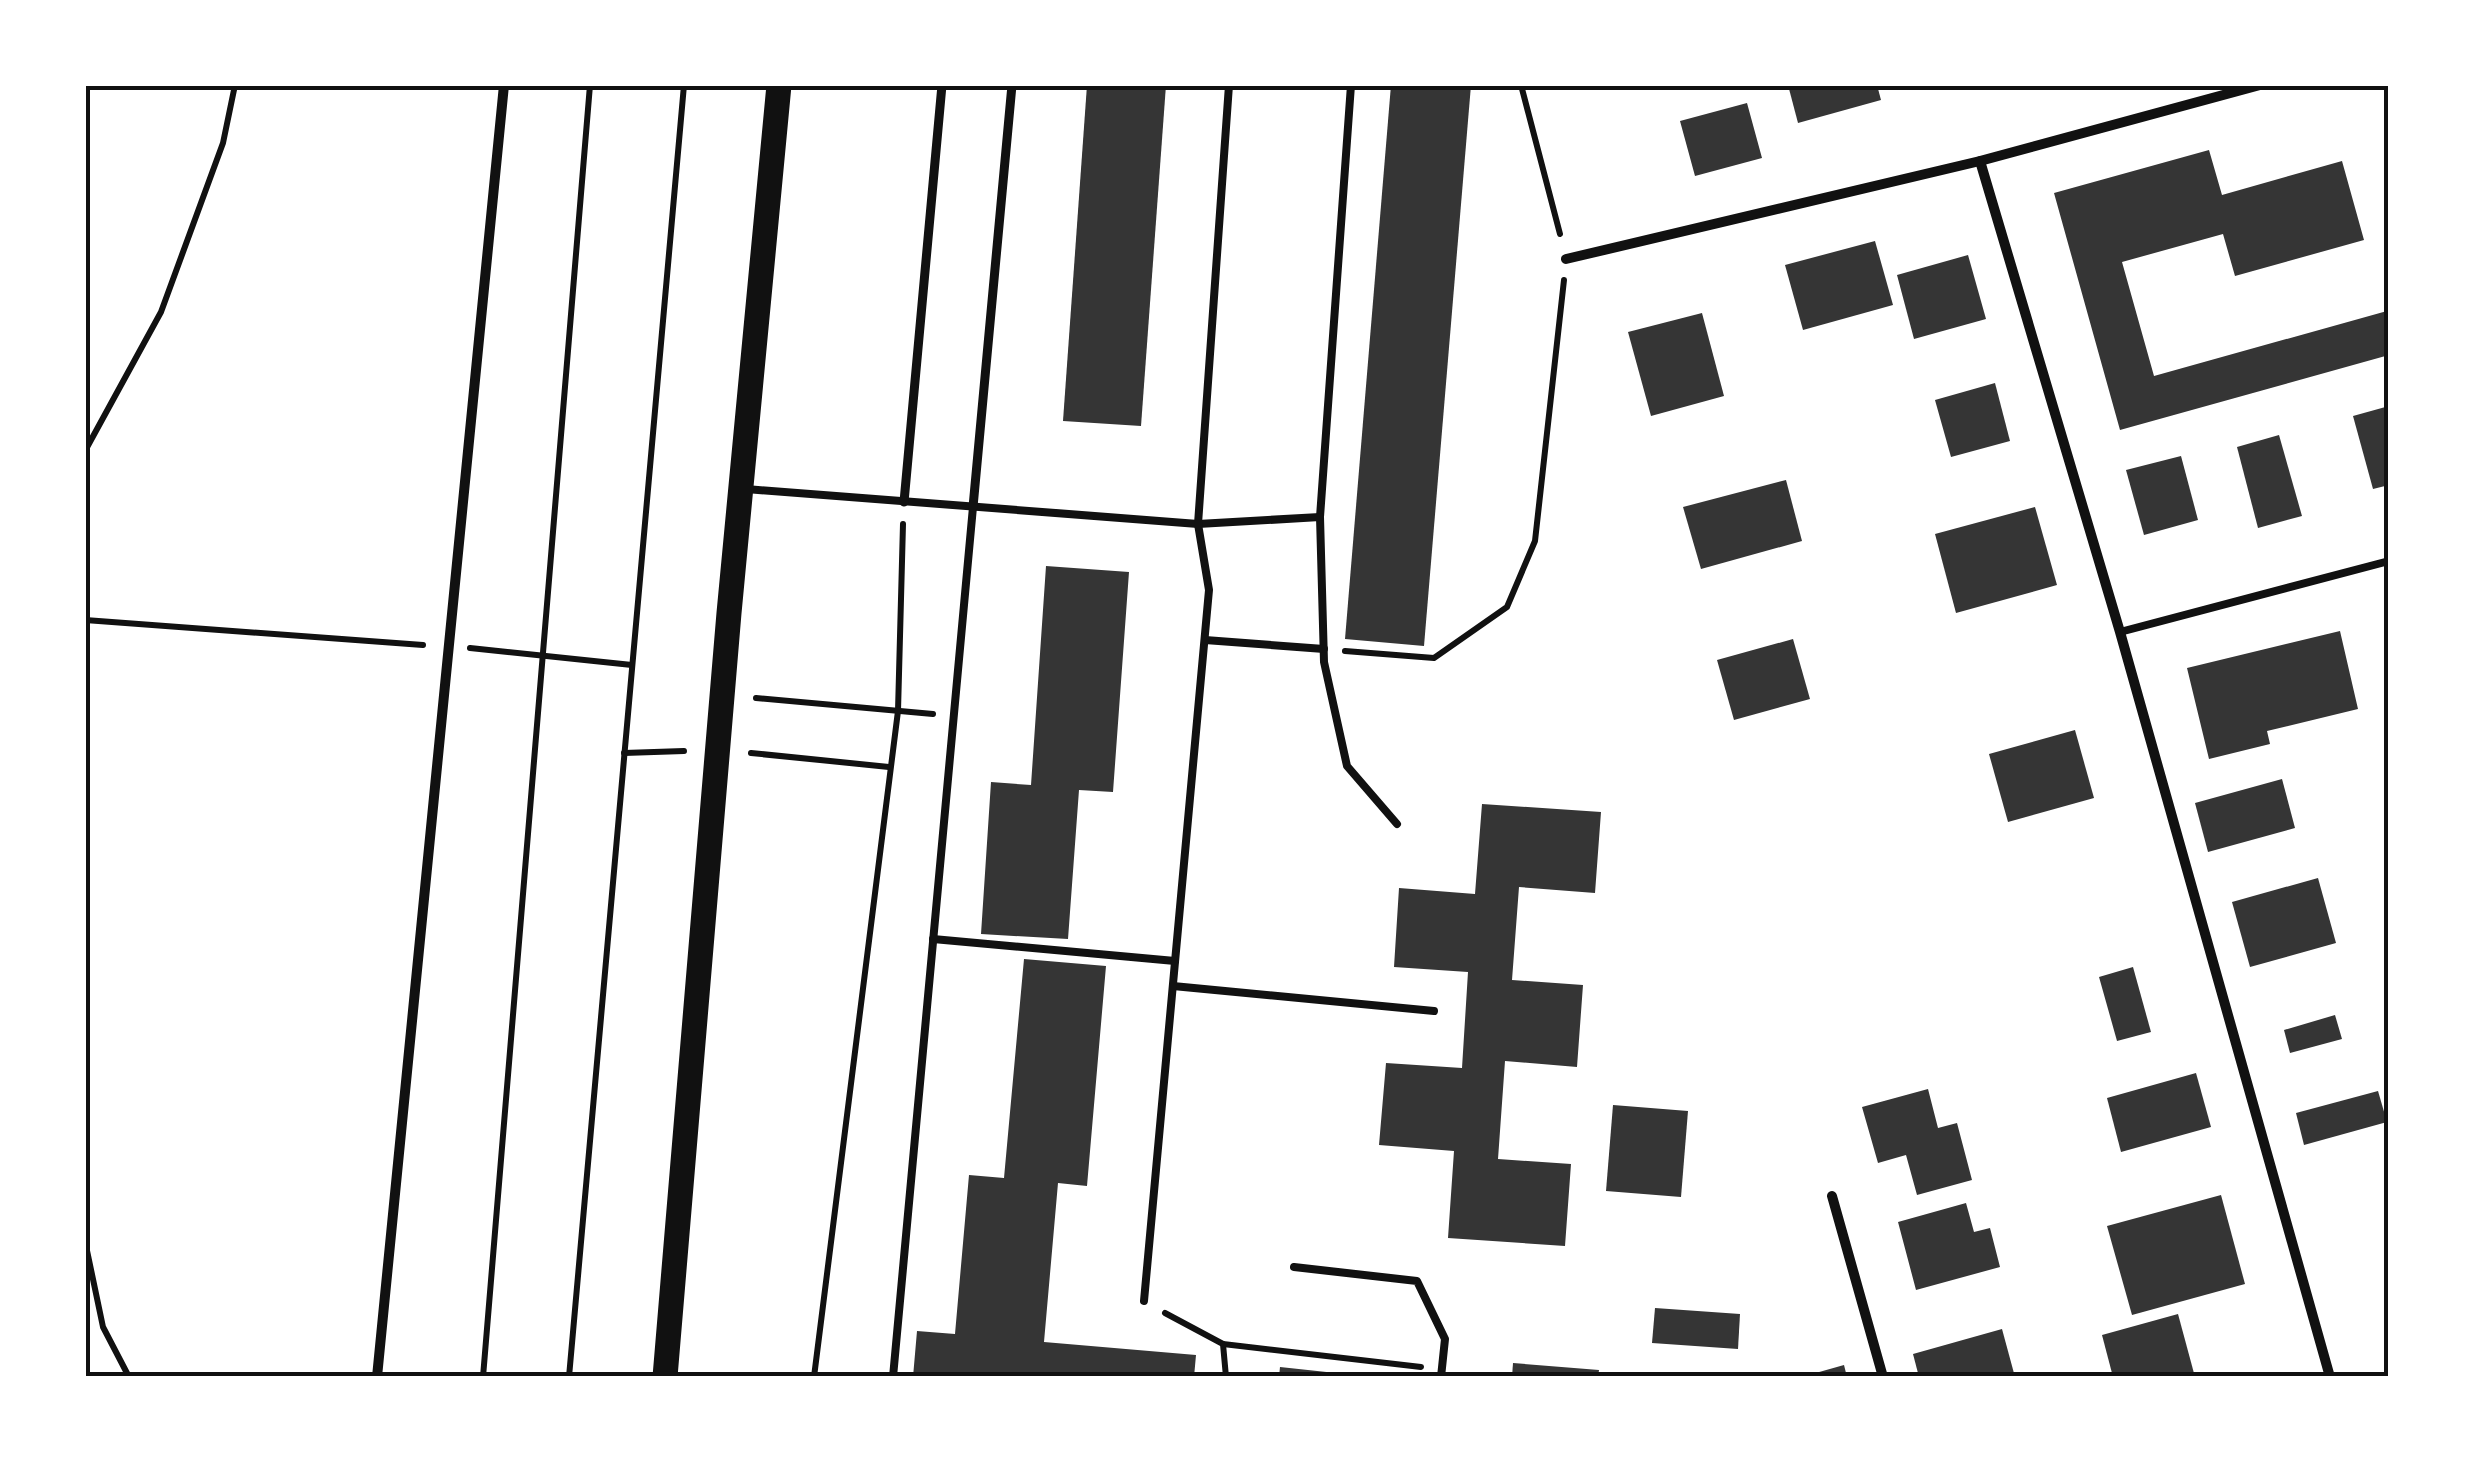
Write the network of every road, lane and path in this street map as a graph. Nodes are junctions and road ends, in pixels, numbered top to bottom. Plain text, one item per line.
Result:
1 (234, 85) edge
2 (504, 85) edge
3 (590, 85) edge
4 (684, 85) edge
5 (779, 85) edge
6 (942, 85) edge
7 (1012, 85) edge
8 (1229, 85) edge
9 (1351, 85) edge
10 (1521, 85) edge
11 (2260, 85) edge
12 (1980, 161) junction
13 (1566, 259) junction
14 (85, 451) edge
15 (740, 489) junction
16 (904, 502) junction
17 (973, 507) junction
18 (1320, 517) junction
19 (1198, 524) junction
20 (2389, 562) edge
21 (85, 620) edge
22 (2120, 632) junction
23 (1205, 640) junction
24 (449, 646) junction
25 (1324, 649) junction
26 (542, 658) junction
27 (632, 665) junction
28 (722, 696) junction
29 (898, 711) junction
30 (954, 716) junction
31 (718, 750) junction
32 (624, 754) junction
33 (889, 767) junction
34 (1397, 824) dead end
35 (934, 939) junction
36 (1176, 961) junction
37 (1173, 986) junction
38 (1434, 1012) dead end
39 (1832, 1196) dead end
40 (85, 1241) edge
41 (1294, 1268) dead end
42 (1144, 1301) joint
43 (1223, 1344) junction
44 (1441, 1373) edge
45 (129, 1377) edge
46 (377, 1377) edge
47 (483, 1377) edge
48 (569, 1377) edge
49 (665, 1377) edge
50 (814, 1377) edge
51 (893, 1377) edge
52 (1226, 1377) edge
53 (1884, 1377) edge
54 (2330, 1377) edge

1 - 14 path
2 - 24 street
3 - 26 path
4 - 27 path
5 - 15 main road
6 - 16 street
7 - 17 street
8 - 19 lane
9 - 18 lane
10 - 13 path
11 - 12 street
12 - 13 street
12 - 22 street
13 - 25 path
15 - 16 lane
15 - 28 main road
16 - 17 lane
16 - 29 path
17 - 19 lane
17 - 30 lane
18 - 19 lane
18 - 25 lane
19 - 23 lane
20 - 22 lane
21 - 24 path
22 - 54 street
23 - 25 lane
23 - 36 lane
24 - 26 path
24 - 46 street
25 - 34 lane
26 - 27 path
26 - 47 path
27 - 32 path
28 - 29 path
28 - 31 main road
29 - 30 path
29 - 33 path
30 - 35 lane
31 - 32 path
31 - 33 path
31 - 49 main road
32 - 48 path
33 - 50 path
35 - 36 lane
35 - 51 lane
36 - 37 lane
37 - 38 lane
37 - 42 lane
39 - 53 street
40 - 45 path
41 - 44 lane
42 - 43 path
43 - 44 path
43 - 52 path

